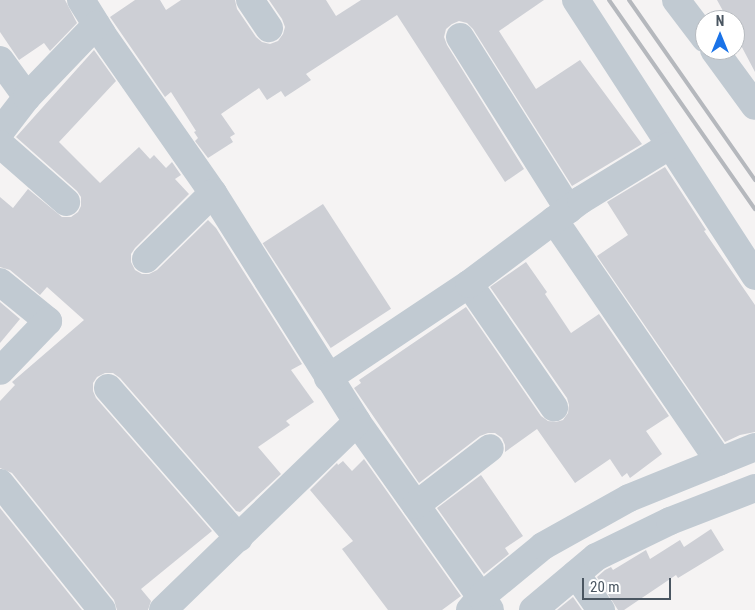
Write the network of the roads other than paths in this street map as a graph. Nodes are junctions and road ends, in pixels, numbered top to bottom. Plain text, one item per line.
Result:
1 (82, 0) edge
2 (250, 0) edge
3 (576, 0) edge
4 (676, 0) edge
5 (96, 25) junction
6 (695, 25) edge
7 (269, 28) dead end
8 (460, 37) dead end
9 (0, 60) edge
10 (722, 60) edge
11 (27, 97) junction
12 (754, 101) edge
13 (0, 132) edge
14 (0, 144) edge
15 (669, 146) junction
16 (213, 193) junction
17 (66, 202) dead end
18 (562, 215) junction
19 (146, 259) dead end
20 (755, 276) edge
21 (0, 282) edge
22 (468, 284) junction
23 (0, 371) edge
24 (328, 378) junction
25 (108, 388) dead end
26 (554, 407) dead end
27 (357, 422) junction
28 (755, 447) edge
29 (490, 448) dead end
30 (720, 462) junction
31 (0, 484) edge
32 (755, 488) edge
33 (416, 505) junction
34 (239, 538) junction
35 (576, 574) junction
36 (480, 606) edge
37 (102, 610) edge
38 (163, 610) edge
39 (533, 610) edge
40 (601, 610) edge

1 - 5 street
2 - 7 street
3 - 15 street
4 - 6 street
5 - 11 street
5 - 16 street
8 - 18 street
9 - 11 street
10 - 12 street
11 - 13 street
14 - 17 street
15 - 18 street
15 - 20 street
16 - 19 street
16 - 24 street
18 - 22 street
18 - 30 street
21 - 23 street
22 - 24 street
22 - 26 street
24 - 27 street
25 - 34 street
27 - 33 street
27 - 34 street
28 - 30 street
29 - 33 street
30 - 36 street
31 - 37 street
32 - 35 street
33 - 36 street
34 - 38 street
35 - 39 street
35 - 40 street

